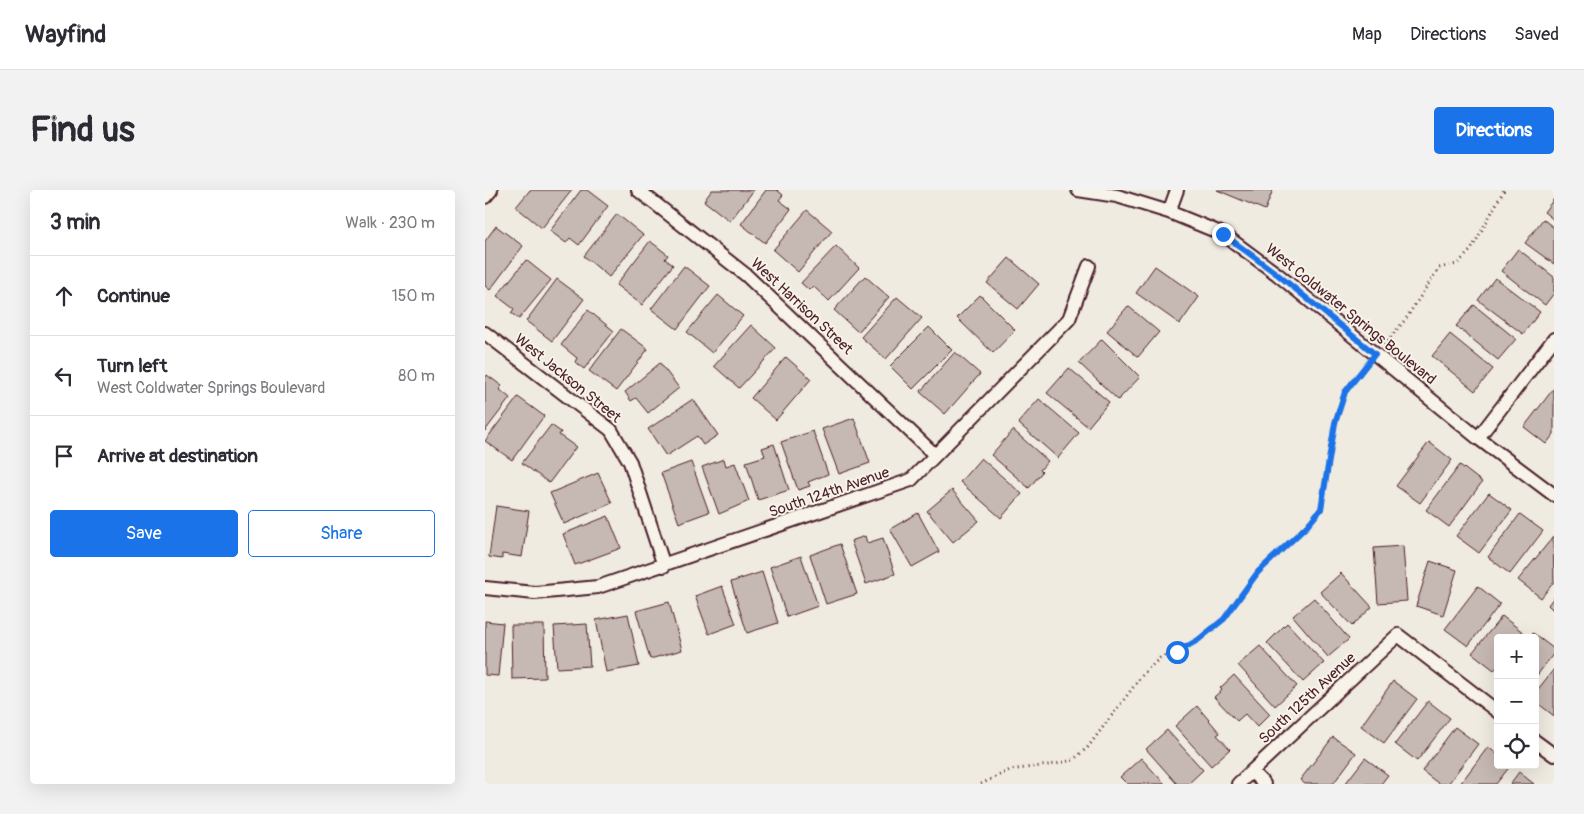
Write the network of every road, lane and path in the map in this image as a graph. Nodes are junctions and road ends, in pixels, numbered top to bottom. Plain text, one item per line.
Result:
1 (491, 190) edge
2 (638, 190) edge
3 (1078, 190) edge
4 (1177, 190) edge
5 (1504, 190) edge
6 (485, 197) edge
7 (1169, 212) junction
8 (1089, 266) dead end
9 (485, 333) edge
10 (1554, 340) edge
11 (1375, 354) junction
12 (1478, 438) junction
13 (935, 455) junction
14 (1554, 495) edge
15 (664, 566) junction
16 (485, 588) edge
17 (1494, 709) edge
18 (1539, 744) edge
19 (1554, 756) edge
20 (1252, 772) junction
21 (981, 784) edge
22 (1238, 784) edge
23 (1264, 784) edge

1 - 6 street
2 - 13 street, West Harrison Street
3 - 7 street, West Coldwater Springs Boulevard
4 - 7 street
5 - 11 path
7 - 11 street, West Coldwater Springs Boulevard
8 - 13 street, South 124th Avenue
9 - 15 street, West Jackson Street
10 - 12 street
11 - 12 street, West Coldwater Springs Boulevard
11 - 21 path
12 - 14 street, West Coldwater Springs Boulevard
13 - 15 street, South 124th Avenue
15 - 16 street, South 124th Avenue
17 - 20 street, South 125th Avenue
18 - 19 street
20 - 22 street, South 125th Avenue
20 - 23 street

